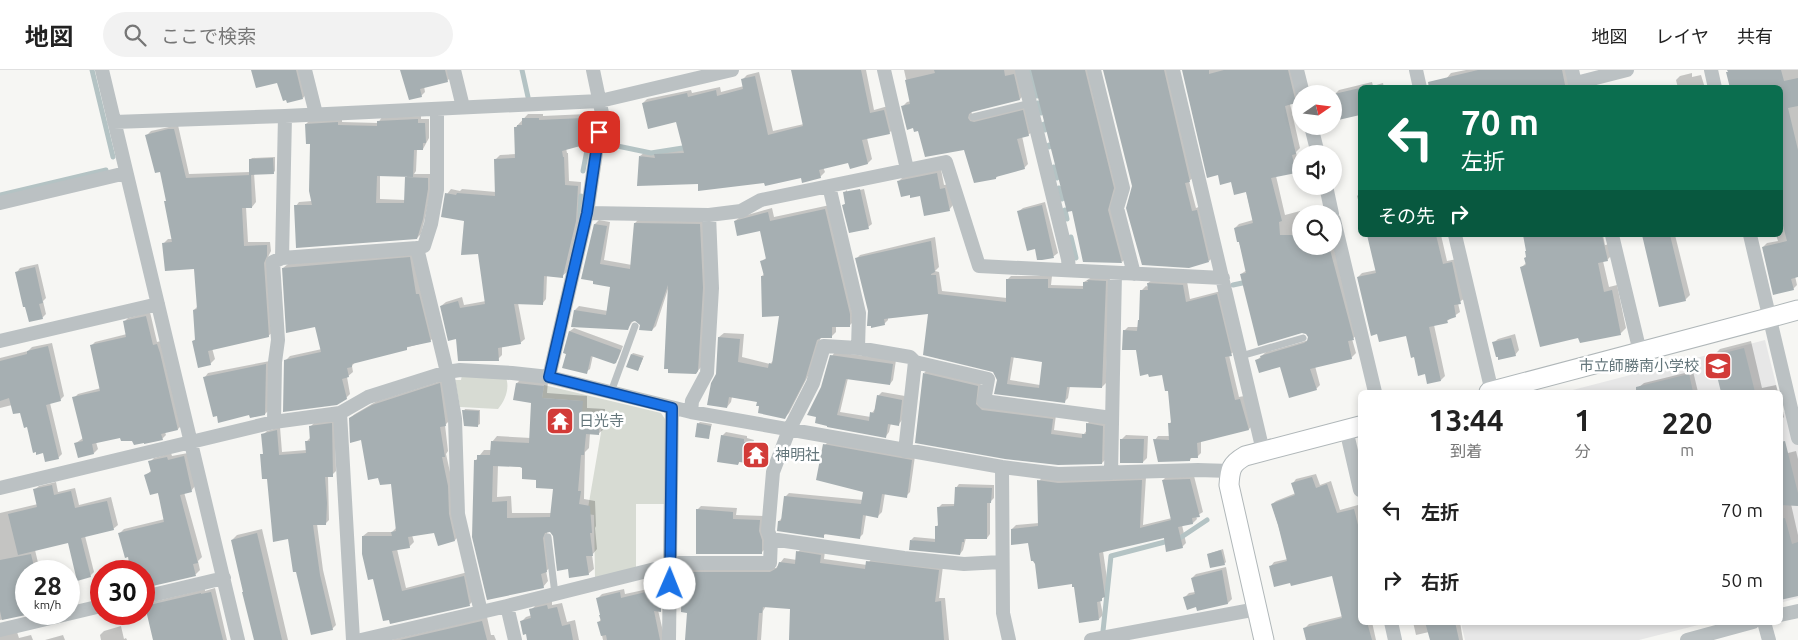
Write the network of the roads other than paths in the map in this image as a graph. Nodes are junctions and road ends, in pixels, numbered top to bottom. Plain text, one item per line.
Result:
1 (102, 70) edge
2 (305, 70) edge
3 (454, 70) edge
4 (592, 70) edge
5 (731, 70) edge
6 (884, 70) edge
7 (1022, 70) edge
8 (1094, 70) edge
9 (1173, 70) edge
10 (1297, 70) edge
11 (1416, 70) edge
12 (1627, 70) edge
13 (1711, 70) edge
14 (1575, 80) edge
15 (1301, 85) edge
16 (1419, 85) edge
17 (1714, 85) edge
18 (600, 101) junction
19 (1031, 103) junction
20 (463, 107) junction
21 (437, 109) junction
22 (316, 114) junction
23 (285, 116) junction
24 (973, 117) dead end
25 (114, 122) junction
26 (907, 169) junction
27 (126, 173) junction
28 (830, 186) junction
29 (0, 203) edge
30 (587, 213) junction
31 (709, 215) junction
32 (1455, 237) edge
33 (1612, 237) edge
34 (1750, 237) edge
35 (417, 248) junction
36 (1342, 254) edge
37 (282, 258) junction
38 (1068, 270) junction
39 (1115, 273) junction
40 (1134, 274) junction
41 (1223, 278) junction
42 (158, 304) junction
43 (1798, 310) edge
44 (1769, 318) junction
45 (635, 326) dead end
46 (1303, 338) dead end
47 (0, 341) edge
48 (858, 348) junction
49 (1640, 352) junction
50 (1241, 356) junction
51 (915, 362) junction
52 (447, 372) junction
53 (549, 377) junction
54 (1375, 390) edge
55 (1491, 390) edge
56 (1498, 390) edge
57 (611, 392) junction
58 (672, 408) junction
59 (691, 412) junction
60 (340, 413) junction
61 (1112, 418) junction
62 (274, 422) junction
63 (1353, 428) edge
64 (789, 430) junction
65 (1798, 438) edge
66 (192, 442) junction
67 (905, 451) junction
68 (1263, 451) junction
69 (1002, 467) junction
70 (1230, 471) junction
71 (1358, 472) edge
72 (1111, 473) junction
73 (0, 488) edge
74 (548, 537) dead end
75 (772, 539) junction
76 (1001, 562) junction
77 (671, 566) junction
78 (224, 578) junction
79 (155, 594) edge
80 (555, 594) junction
81 (506, 606) junction
82 (90, 609) edge
83 (1257, 609) junction
84 (1798, 611) edge
85 (481, 612) junction
86 (1783, 614) edge
87 (1392, 625) edge
88 (1743, 625) edge
89 (1765, 625) edge
90 (0, 630) edge
91 (379, 638) edge
92 (1696, 639) edge
93 (238, 640) edge
94 (353, 640) edge
95 (361, 640) edge
96 (515, 640) edge
97 (669, 640) edge
98 (1009, 640) edge
99 (1091, 640) edge
100 (1264, 640) edge
101 (1395, 640) edge
102 (1769, 640) edge

1 - 25 street
2 - 22 street
3 - 20 street
4 - 18 street
5 - 18 street
6 - 26 street
7 - 19 street
8 - 40 street
9 - 41 street
10 - 15 street
11 - 16 street
12 - 14 street
13 - 17 street
18 - 20 street
18 - 30 street
19 - 24 lane
19 - 38 street
20 - 21 street
21 - 22 street
21 - 35 street
22 - 23 street
23 - 25 street
23 - 37 street
25 - 27 street
26 - 28 street
26 - 38 street
27 - 29 street
27 - 42 street
28 - 31 street
28 - 48 street
30 - 31 street
30 - 53 street
31 - 59 street
32 - 55 street
33 - 49 street
34 - 44 street
35 - 37 street
35 - 52 street
36 - 54 street
37 - 62 street
38 - 39 street
39 - 40 street
39 - 61 street
40 - 41 street
41 - 50 street
42 - 47 street
42 - 66 street
43 - 44 street
44 - 49 street
44 - 65 street
45 - 57 lane
46 - 50 lane
48 - 51 street
48 - 64 street
49 - 56 street
50 - 68 street
51 - 61 street
51 - 67 street
52 - 53 street
52 - 60 street
52 - 85 street
53 - 57 street
57 - 58 street
58 - 59 street
58 - 77 street
59 - 64 street
60 - 62 street
60 - 94 street
61 - 72 street
62 - 66 street
63 - 68 street
63 - 71 street
64 - 67 street
64 - 75 street
66 - 73 street
66 - 78 street
67 - 69 street
68 - 70 street
69 - 72 street
69 - 76 street
70 - 72 street
70 - 83 street
74 - 80 lane
75 - 76 street
75 - 77 street
76 - 98 street
77 - 80 street
77 - 97 street
78 - 79 street
78 - 93 street
80 - 81 street
81 - 85 street
81 - 96 street
82 - 90 street
83 - 99 street
83 - 100 street
84 - 86 street
85 - 91 street
87 - 101 street
88 - 92 street
89 - 102 street
91 - 95 street

